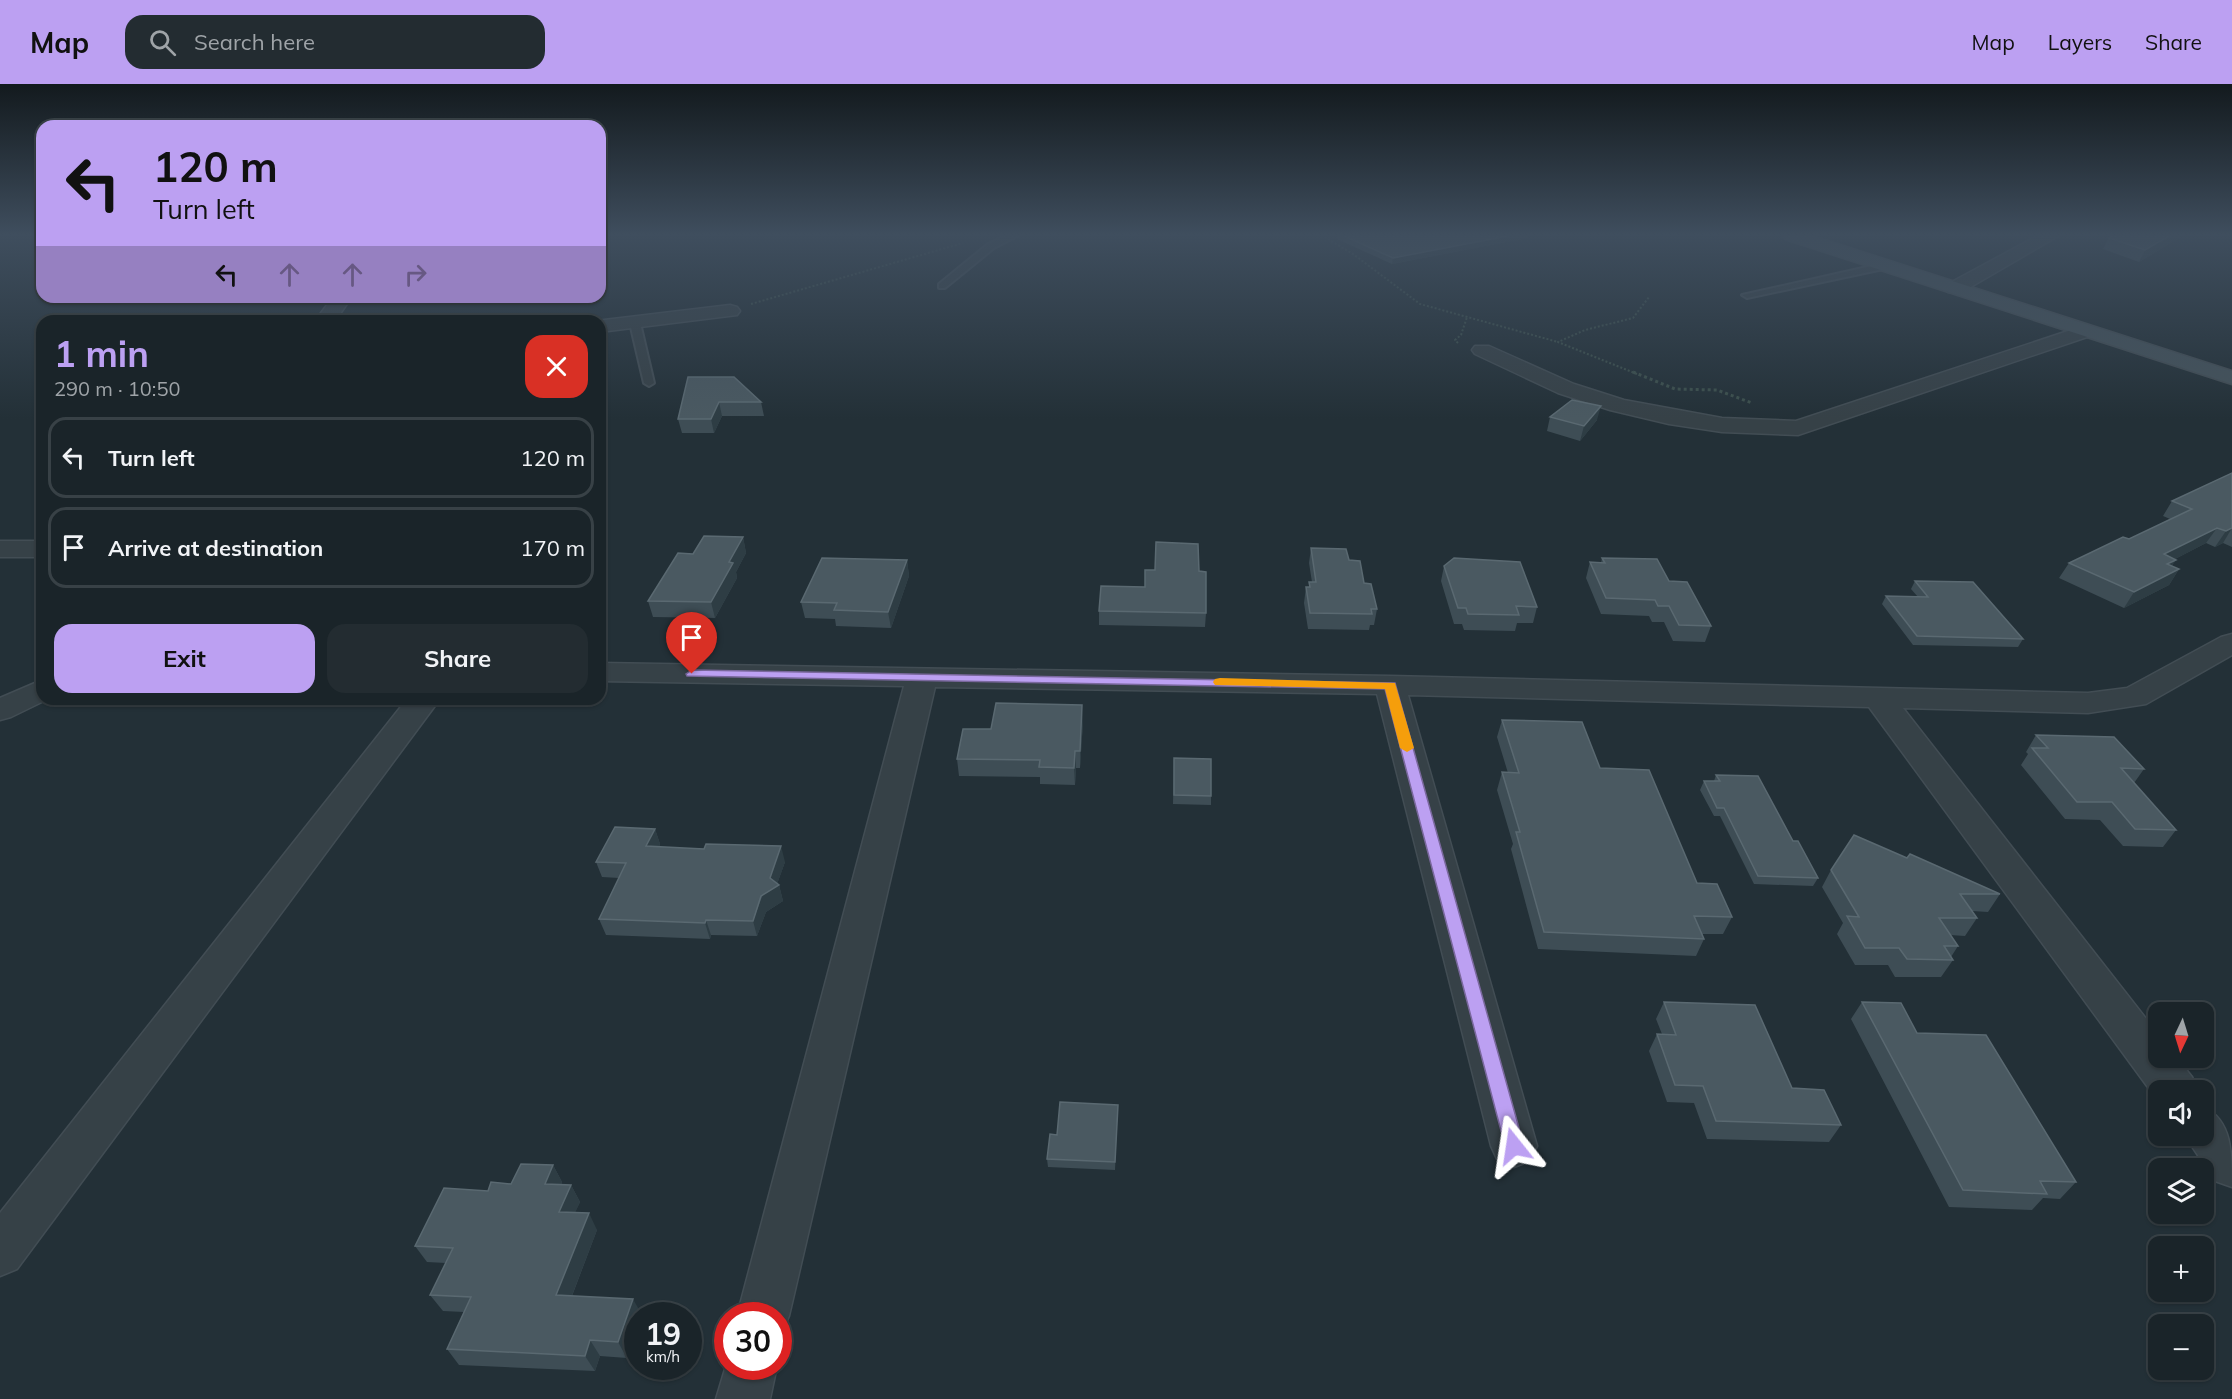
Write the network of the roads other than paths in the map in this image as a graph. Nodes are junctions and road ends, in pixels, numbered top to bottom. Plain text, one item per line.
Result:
1 (1980, 296) edge
2 (730, 310) road end
3 (635, 322) junction
4 (606, 325) edge
5 (2086, 331) junction
6 (1482, 350) dead end
7 (2232, 378) edge
8 (649, 383) dead end
9 (0, 549) edge
10 (36, 549) edge
11 (2232, 643) edge
12 (606, 672) edge
13 (922, 676) junction
14 (1390, 686) junction
15 (36, 693) edge
16 (1878, 697) junction
17 (419, 705) edge
18 (0, 710) edge
19 (2168, 1080) edge
20 (2214, 1128) edge
21 (1514, 1146) dead end
22 (2232, 1166) edge
23 (0, 1252) edge
24 (767, 1302) edge
25 (747, 1380) edge
26 (742, 1399) edge

1 - 5 street
2 - 3 street
3 - 4 street
3 - 8 lane
5 - 6 street
5 - 7 street
9 - 10 street
11 - 16 street
12 - 13 street
13 - 14 street
13 - 24 street
14 - 16 street
14 - 21 street
15 - 18 street
16 - 19 street
17 - 23 street
20 - 22 street
25 - 26 street

